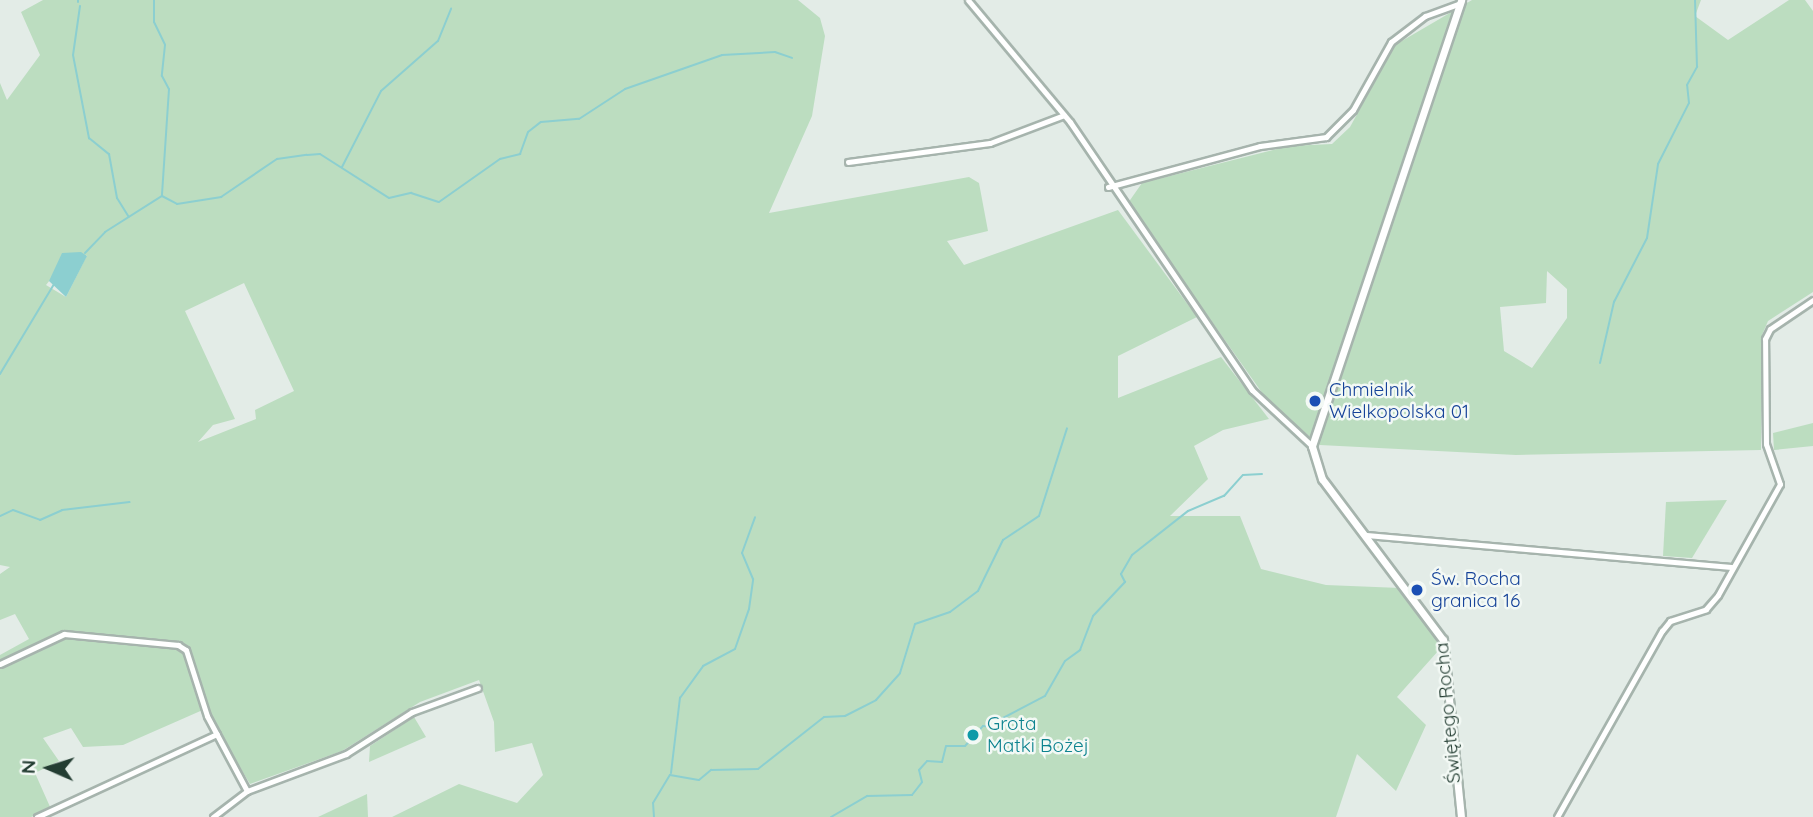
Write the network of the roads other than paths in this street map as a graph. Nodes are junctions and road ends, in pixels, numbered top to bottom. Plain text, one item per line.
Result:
1 (968, 0) edge
2 (1461, 2) edge
3 (1064, 115) junction
4 (848, 162) dead end
5 (1108, 187) junction
6 (1813, 300) edge
7 (1312, 446) junction
8 (1366, 535) junction
9 (1732, 566) junction
10 (0, 664) edge
11 (478, 688) dead end
12 (217, 734) junction
13 (247, 791) junction
14 (37, 817) edge
15 (213, 817) edge
16 (1461, 817) edge
17 (1557, 817) edge

1 - 3 street
2 - 5 street
2 - 7 street
3 - 4 street
3 - 5 street
5 - 7 street
6 - 9 street
7 - 8 street, Świętego Rocha
8 - 9 street
8 - 16 street, Świętego Rocha
9 - 17 street
10 - 12 street
11 - 13 street
12 - 13 street
12 - 14 street
13 - 15 street

